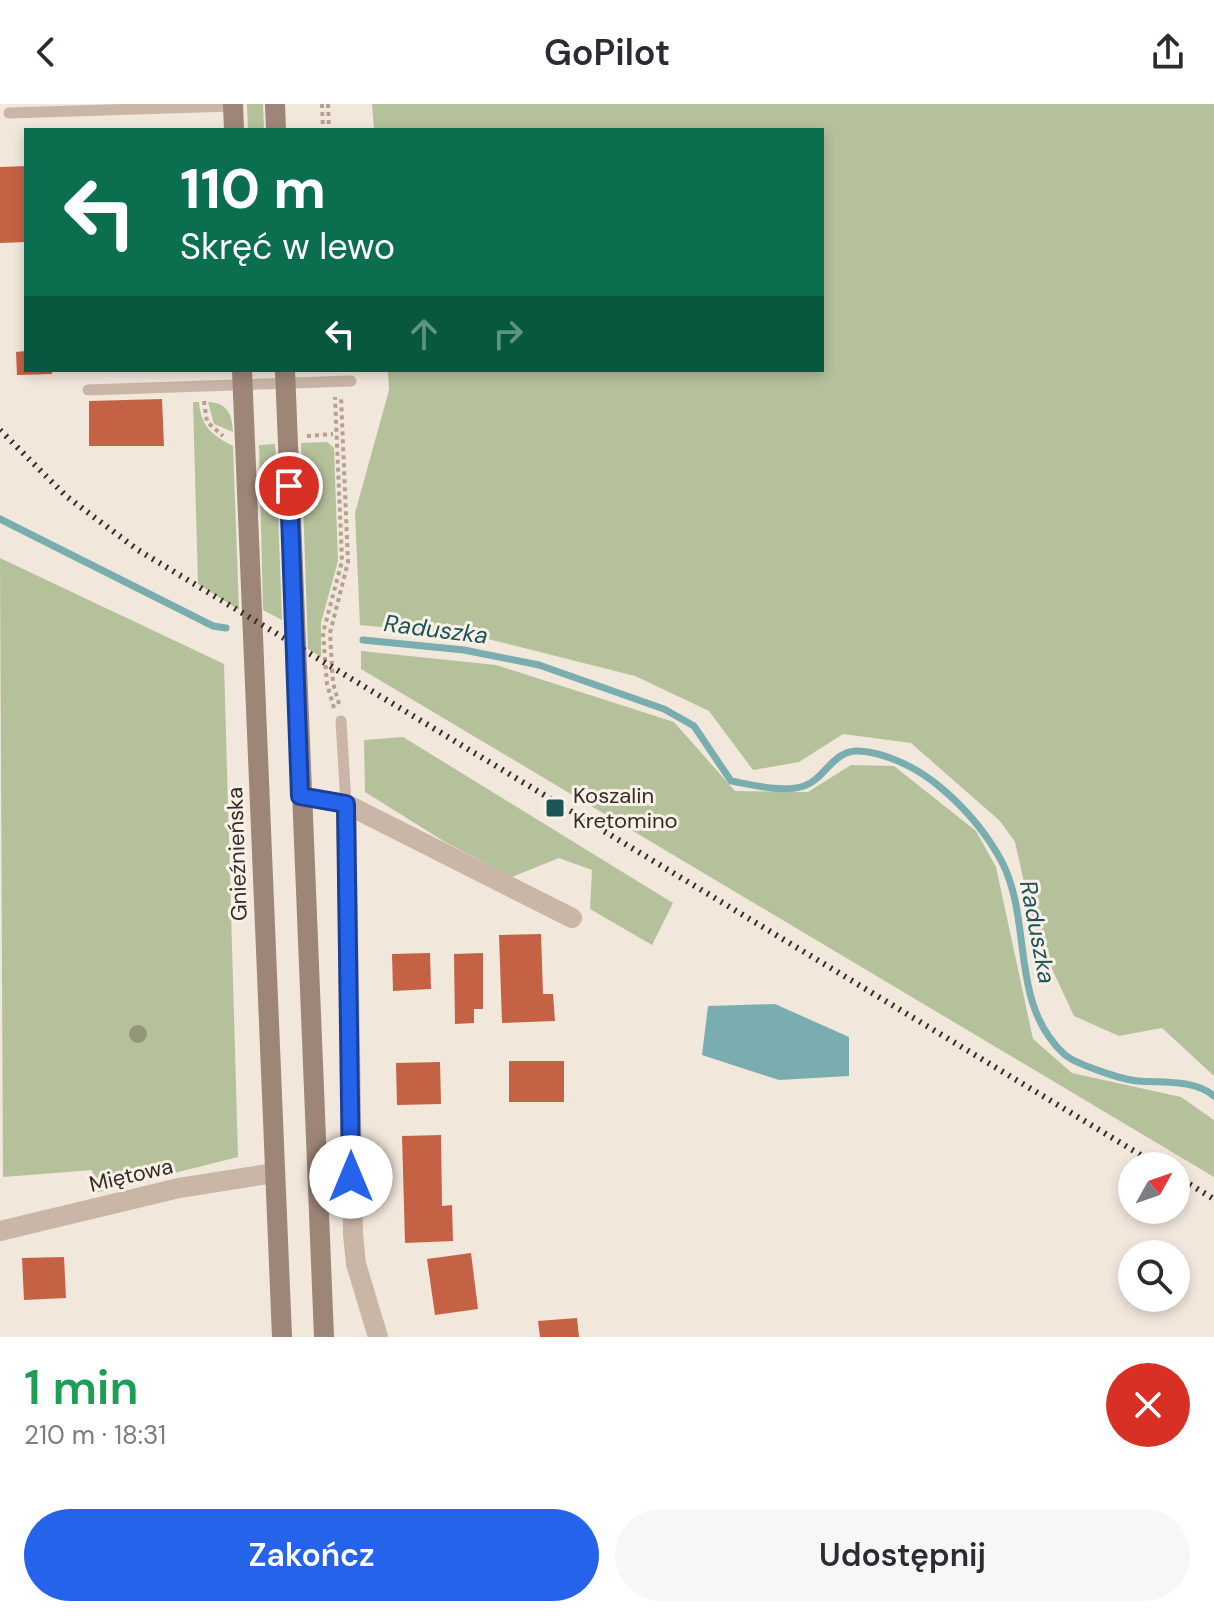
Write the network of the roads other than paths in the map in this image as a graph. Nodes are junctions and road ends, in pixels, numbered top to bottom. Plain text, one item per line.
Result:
1 (275, 104) edge
2 (233, 105) edge
3 (9, 113) dead end
4 (234, 128) edge
5 (276, 128) edge
6 (243, 377) edge
7 (285, 377) edge
8 (342, 381) road end
9 (88, 390) dead end
10 (341, 721) road end
11 (300, 796) junction
12 (346, 804) junction
13 (572, 918) dead end
14 (274, 1173) junction
15 (0, 1231) edge
16 (282, 1337) edge
17 (324, 1337) edge
18 (378, 1337) edge

1 - 5 main road
2 - 3 lane
2 - 4 main road
6 - 7 lane
6 - 9 lane
6 - 14 main road, Gnieźnieńska
7 - 8 lane
7 - 11 main road
10 - 12 lane
11 - 12 street
11 - 17 main road
12 - 13 street
12 - 18 street
14 - 15 street, Miętowa
14 - 16 main road, Gnieźnieńska

